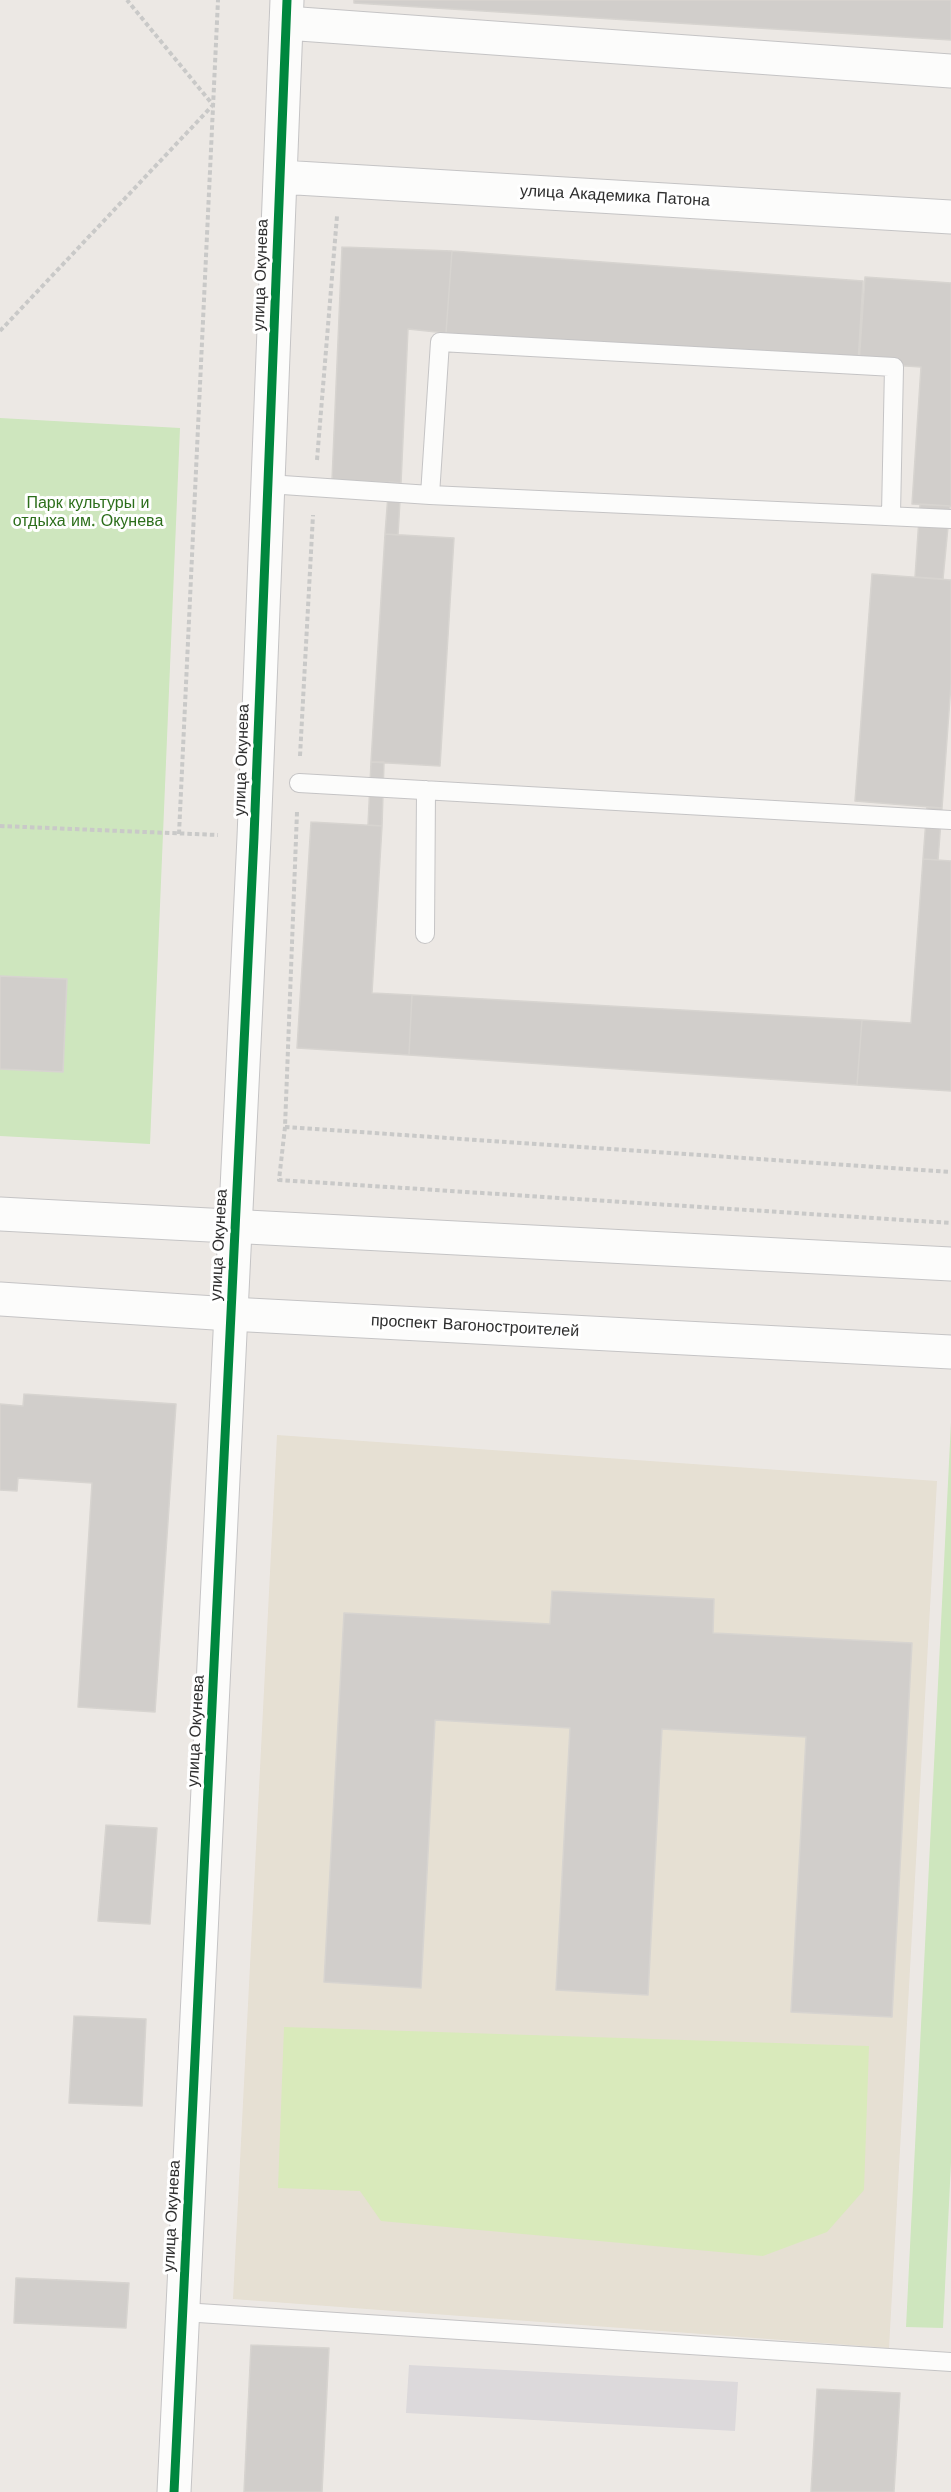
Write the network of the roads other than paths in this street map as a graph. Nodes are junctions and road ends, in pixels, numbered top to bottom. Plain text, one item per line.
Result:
1 (286, 12) edge
2 (951, 71) edge
3 (280, 177) junction
4 (951, 217) edge
5 (268, 484) junction
6 (430, 495) junction
7 (891, 514) junction
8 (951, 519) edge
9 (299, 783) road end
10 (426, 790) junction
11 (951, 820) edge
12 (425, 934) dead end
13 (0, 1214) edge
14 (236, 1226) junction
15 (951, 1264) edge
16 (0, 1299) edge
17 (230, 1314) junction
18 (951, 1352) edge
19 (183, 2312) junction
20 (951, 2362) edge
21 (174, 2492) edge

1 - 2 street
1 - 3 street, улица Окунева
3 - 4 street, улица Академика Патона
3 - 5 street, улица Окунева
5 - 6 lane
5 - 14 street, улица Окунева
6 - 7 lane
6 - 7 lane
7 - 8 lane
9 - 10 lane
10 - 11 lane
10 - 12 lane
13 - 14 street
14 - 15 street
14 - 17 street, улица Окунева
16 - 17 street, проспект Вагоностроителей
17 - 18 street, проспект Вагоностроителей
17 - 19 street, улица Окунева
19 - 20 lane
19 - 21 street, улица Окунева

